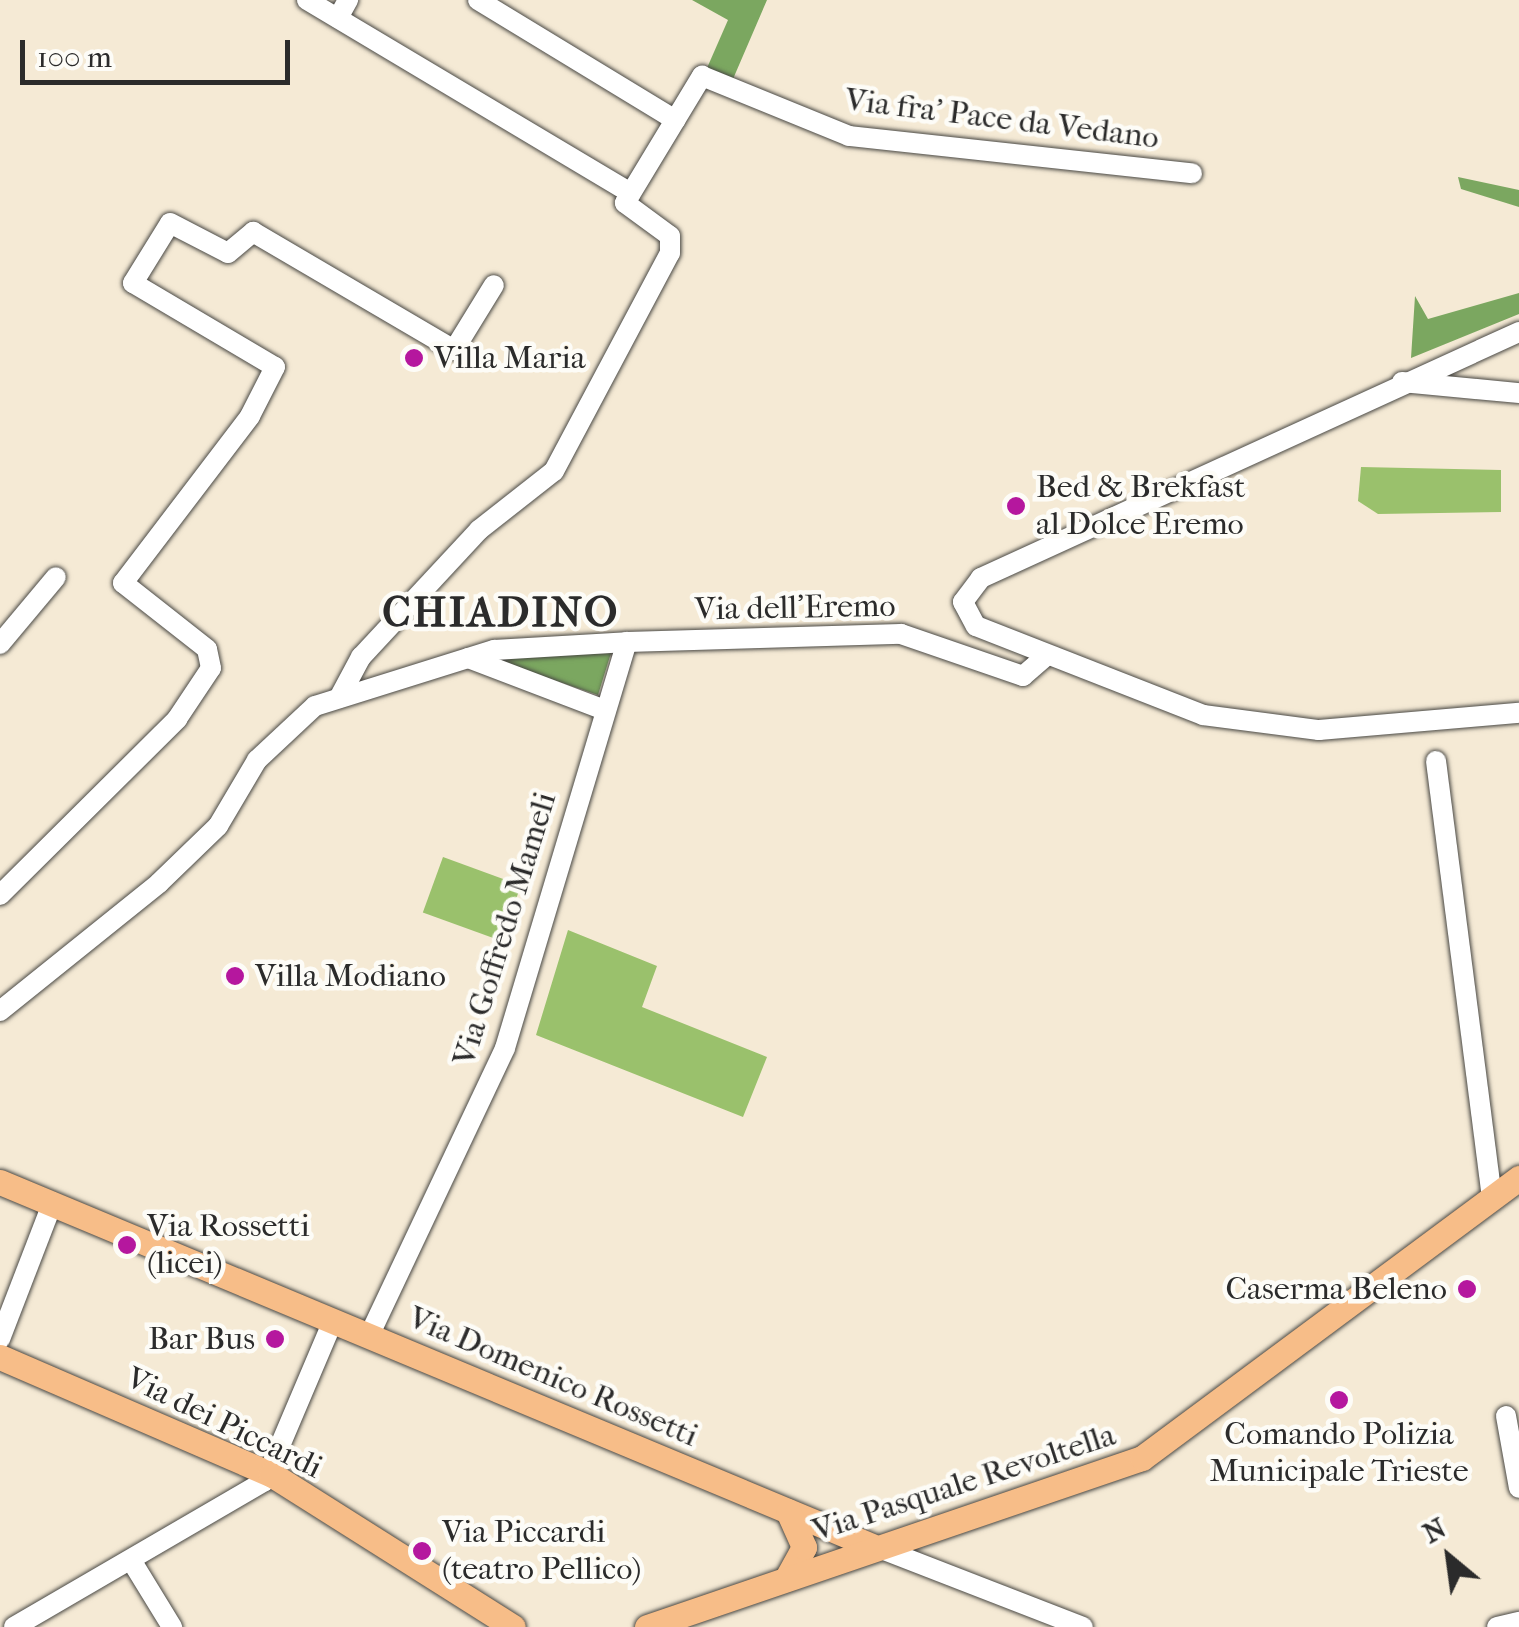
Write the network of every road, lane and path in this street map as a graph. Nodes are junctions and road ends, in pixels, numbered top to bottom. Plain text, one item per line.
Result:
1 (307, 0) edge
2 (478, 0) edge
3 (343, 9) edge
4 (675, 120) junction
5 (1192, 173) dead end
6 (631, 194) junction
7 (494, 285) dead end
8 (1519, 332) edge
9 (1402, 382) junction
10 (1519, 394) edge
11 (56, 577) dead end
12 (626, 642) junction
13 (0, 644) edge
14 (1044, 657) junction
15 (468, 658) junction
16 (339, 698) junction
17 (602, 710) junction
18 (1519, 713) edge
19 (1436, 761) dead end
20 (0, 895) edge
21 (2, 1006) edge
22 (1519, 1178) edge
23 (0, 1182) edge
24 (1492, 1199) junction
25 (52, 1204) junction
26 (333, 1321) junction
27 (369, 1336) junction
28 (0, 1340) edge
29 (0, 1357) edge
30 (1506, 1416) dead end
31 (271, 1474) junction
32 (1518, 1481) edge
33 (788, 1510) junction
34 (872, 1546) junction
35 (132, 1560) junction
36 (788, 1576) junction
37 (1519, 1622) edge
38 (14, 1627) edge
39 (172, 1627) edge
40 (513, 1627) edge
41 (647, 1627) edge
42 (1082, 1627) edge
43 (1498, 1627) edge

1 - 3 street
2 - 4 street
3 - 6 street
4 - 5 street, Via fra' Pace da Vedano
4 - 6 street, Via fra' Pace da Vedano
6 - 16 street
7 - 20 street
8 - 9 street
9 - 10 street
9 - 14 street
11 - 13 street
12 - 14 street, Via dell'Eremo
12 - 15 street, Via dell'Eremo
12 - 17 street, Via Goffredo Mameli
14 - 18 street
15 - 16 street, Via dell'Eremo
15 - 17 street
16 - 21 street, Via dell'Eremo
17 - 27 street, Via Goffredo Mameli
19 - 24 street
22 - 24 main road, Via Pasquale Revoltella
23 - 25 main road, Via Domenico Rossetti
24 - 34 main road, Via Pasquale Revoltella
25 - 26 main road, Via Domenico Rossetti
25 - 28 street
26 - 27 main road, Via Domenico Rossetti
26 - 31 street
27 - 33 main road, Via Domenico Rossetti
29 - 31 main road, Via dei Piccardi
30 - 32 street
31 - 35 street
31 - 40 main road, Via dei Piccardi
33 - 34 main road, Via Domenico Rossetti
33 - 36 main road
34 - 36 main road, Via Pasquale Revoltella
34 - 42 street, Via Domenico Rossetti
35 - 38 street
35 - 39 street
36 - 41 main road, Via Pasquale Revoltella
37 - 43 street

